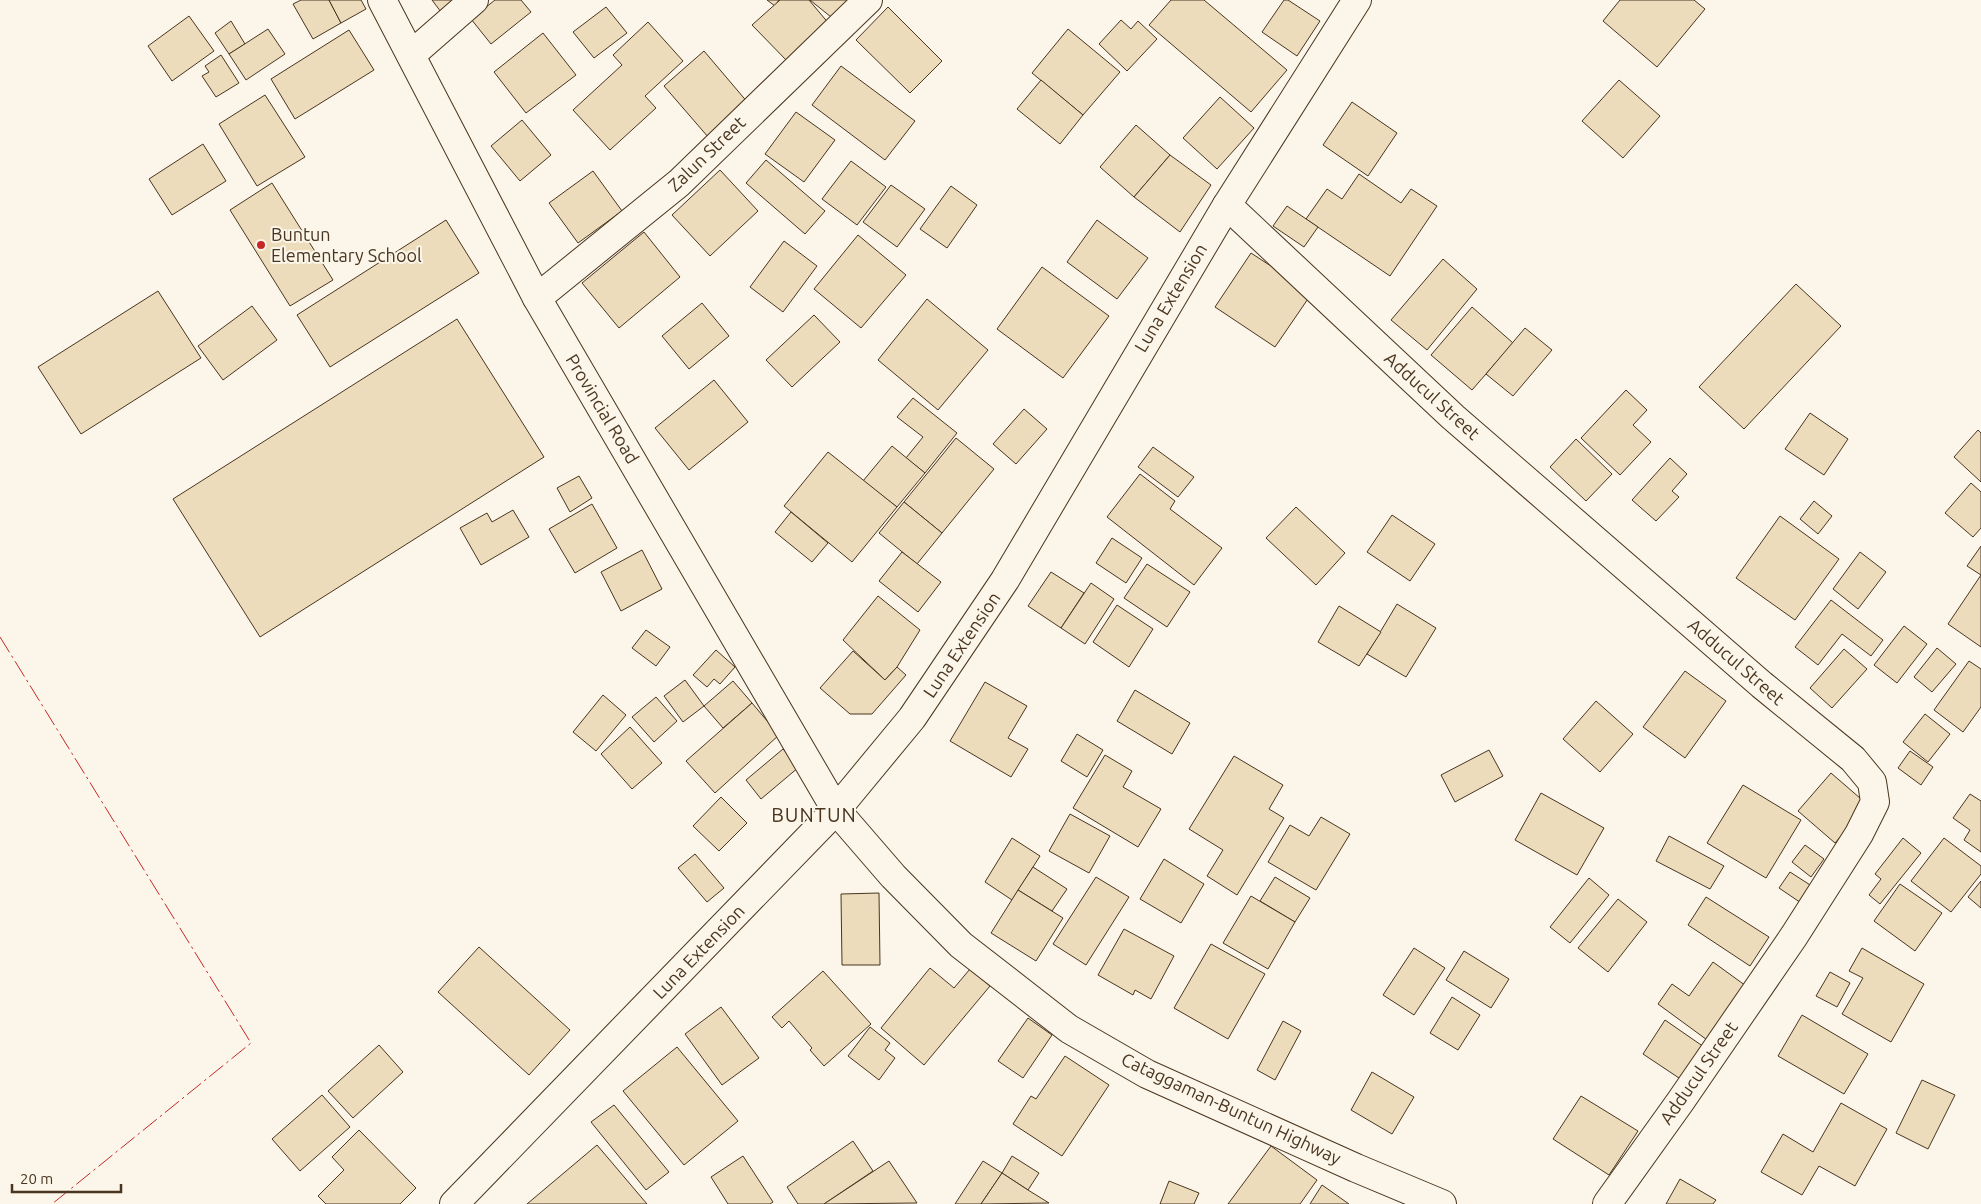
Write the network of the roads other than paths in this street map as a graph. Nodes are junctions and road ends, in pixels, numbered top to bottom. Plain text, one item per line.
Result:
1 (382, 0) edge
2 (474, 0) edge
3 (868, 0) edge
4 (1357, 0) edge
5 (411, 55) junction
6 (1226, 205) junction
7 (536, 298) junction
8 (836, 810) junction
9 (456, 1203) edge
10 (1442, 1204) edge
11 (1607, 1204) edge

1 - 5 main road, Provincial Road
2 - 5 main road
3 - 7 main road, Zalun Street
4 - 6 main road, Luna Extension
5 - 7 main road, Provincial Road
6 - 8 main road, Luna Extension
6 - 11 main road, Adducul Street
7 - 8 main road, Provincial Road
8 - 9 main road, Luna Extension
8 - 10 main road, Cataggaman-Buntun Highway

